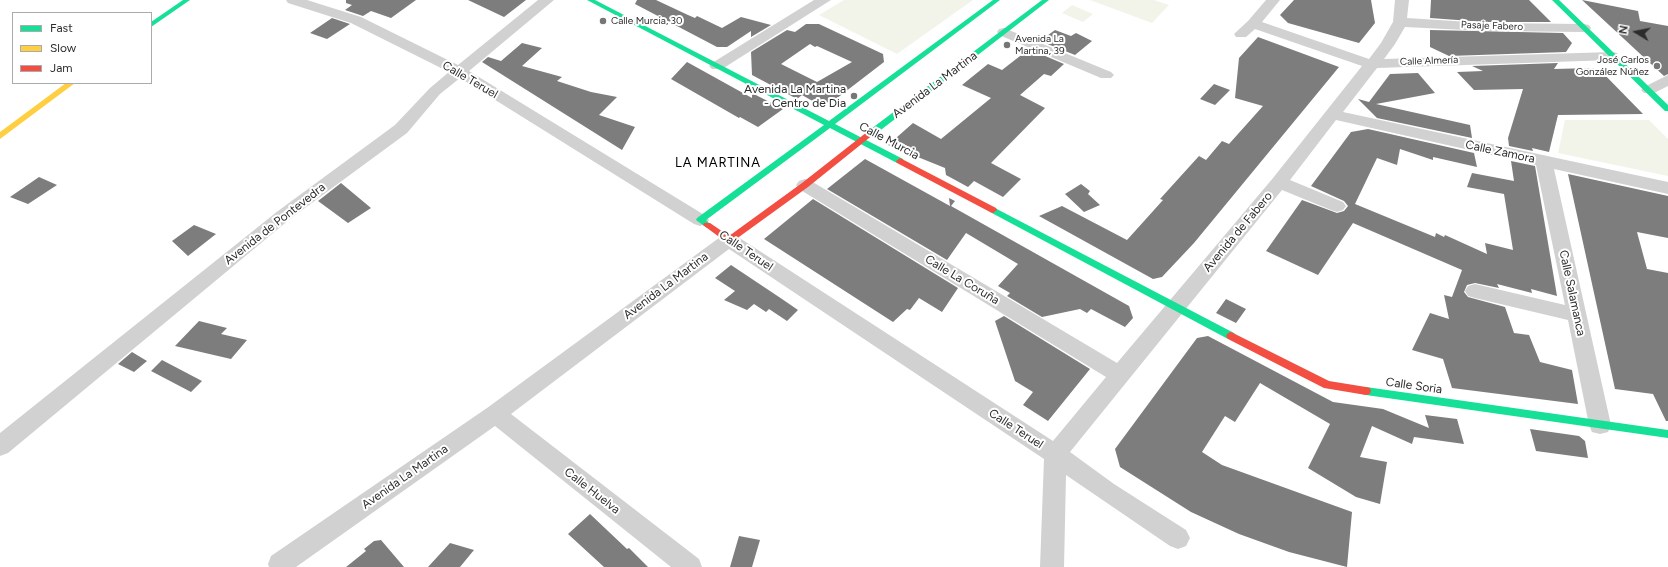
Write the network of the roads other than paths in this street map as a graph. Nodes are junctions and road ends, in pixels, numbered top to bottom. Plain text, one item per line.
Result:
1 (187, 0) edge
2 (293, 0) edge
3 (547, 0) edge
4 (590, 0) edge
5 (824, 0) edge
6 (997, 0) edge
7 (1046, 0) edge
8 (1273, 0) edge
9 (1402, 0) edge
10 (1555, 0) edge
11 (1400, 22) junction
12 (152, 24) edge
13 (1253, 24) junction
14 (1584, 28) junction
15 (1004, 32) junction
16 (1241, 34) dead end
17 (1388, 44) junction
18 (1612, 56) junction
19 (1423, 61) junction
20 (1370, 64) junction
21 (717, 66) junction
22 (459, 72) junction
23 (1106, 75) dead end
24 (1668, 80) edge
25 (70, 84) edge
26 (1649, 90) junction
27 (1668, 109) edge
28 (1331, 114) junction
29 (829, 124) junction
30 (0, 136) edge
31 (862, 141) junction
32 (1544, 162) junction
33 (1279, 182) junction
34 (805, 185) junction
35 (1668, 188) edge
36 (1337, 206) dead end
37 (700, 220) junction
38 (729, 240) junction
39 (1475, 291) dead end
40 (1175, 307) junction
41 (1577, 315) junction
42 (1120, 375) junction
43 (495, 414) junction
44 (1600, 425) junction
45 (1668, 434) edge
46 (0, 446) edge
47 (1055, 454) junction
48 (1178, 538) dead end
49 (280, 564) dead end
50 (690, 567) edge
51 (1052, 567) edge

1 - 12 street
2 - 22 street, Calle Teruel
3 - 22 street, Avenida de Pontevedra
4 - 21 street, Calle Murcia
5 - 21 street
6 - 29 street
7 - 15 street, Avenida La Martina
8 - 13 street
9 - 11 street, Avenida de Fabero
10 - 14 street
11 - 14 street, Pasaje Fabero
11 - 17 street, Avenida de Fabero
13 - 16 street
13 - 20 street, Calle Almería
14 - 18 street
15 - 23 street
15 - 31 street, Avenida La Martina
17 - 19 street
17 - 20 street, Avenida de Fabero
18 - 19 street, Calle Almería
18 - 26 street
19 - 20 street, Calle Almería
20 - 28 street, Avenida de Fabero
21 - 29 street, Calle Murcia
22 - 37 street, Calle Teruel
22 - 46 street, Avenida de Pontevedra
24 - 26 street
25 - 30 street
26 - 27 street
28 - 32 street, Calle Zamora
28 - 33 street, Avenida de Fabero
29 - 31 street, Calle Murcia
29 - 37 street
31 - 34 street, Avenida La Martina
31 - 40 street, Calle Murcia
32 - 35 street, Calle Zamora
32 - 41 street, Calle Salamanca
33 - 36 street
33 - 40 street, Avenida de Fabero
34 - 38 street, Avenida La Martina
34 - 42 street, Calle La Coruña
37 - 38 street, Calle Teruel
38 - 43 street, Avenida La Martina
38 - 47 street, Calle Teruel
39 - 41 street
40 - 42 street, Avenida de Fabero
40 - 44 street, Calle Soria
41 - 44 street, Calle Salamanca
42 - 47 street, Avenida de Fabero
43 - 49 street, Avenida La Martina
43 - 50 street, Calle Huelva
44 - 45 street, Calle Soria
47 - 48 street, Calle Teruel
47 - 51 street

